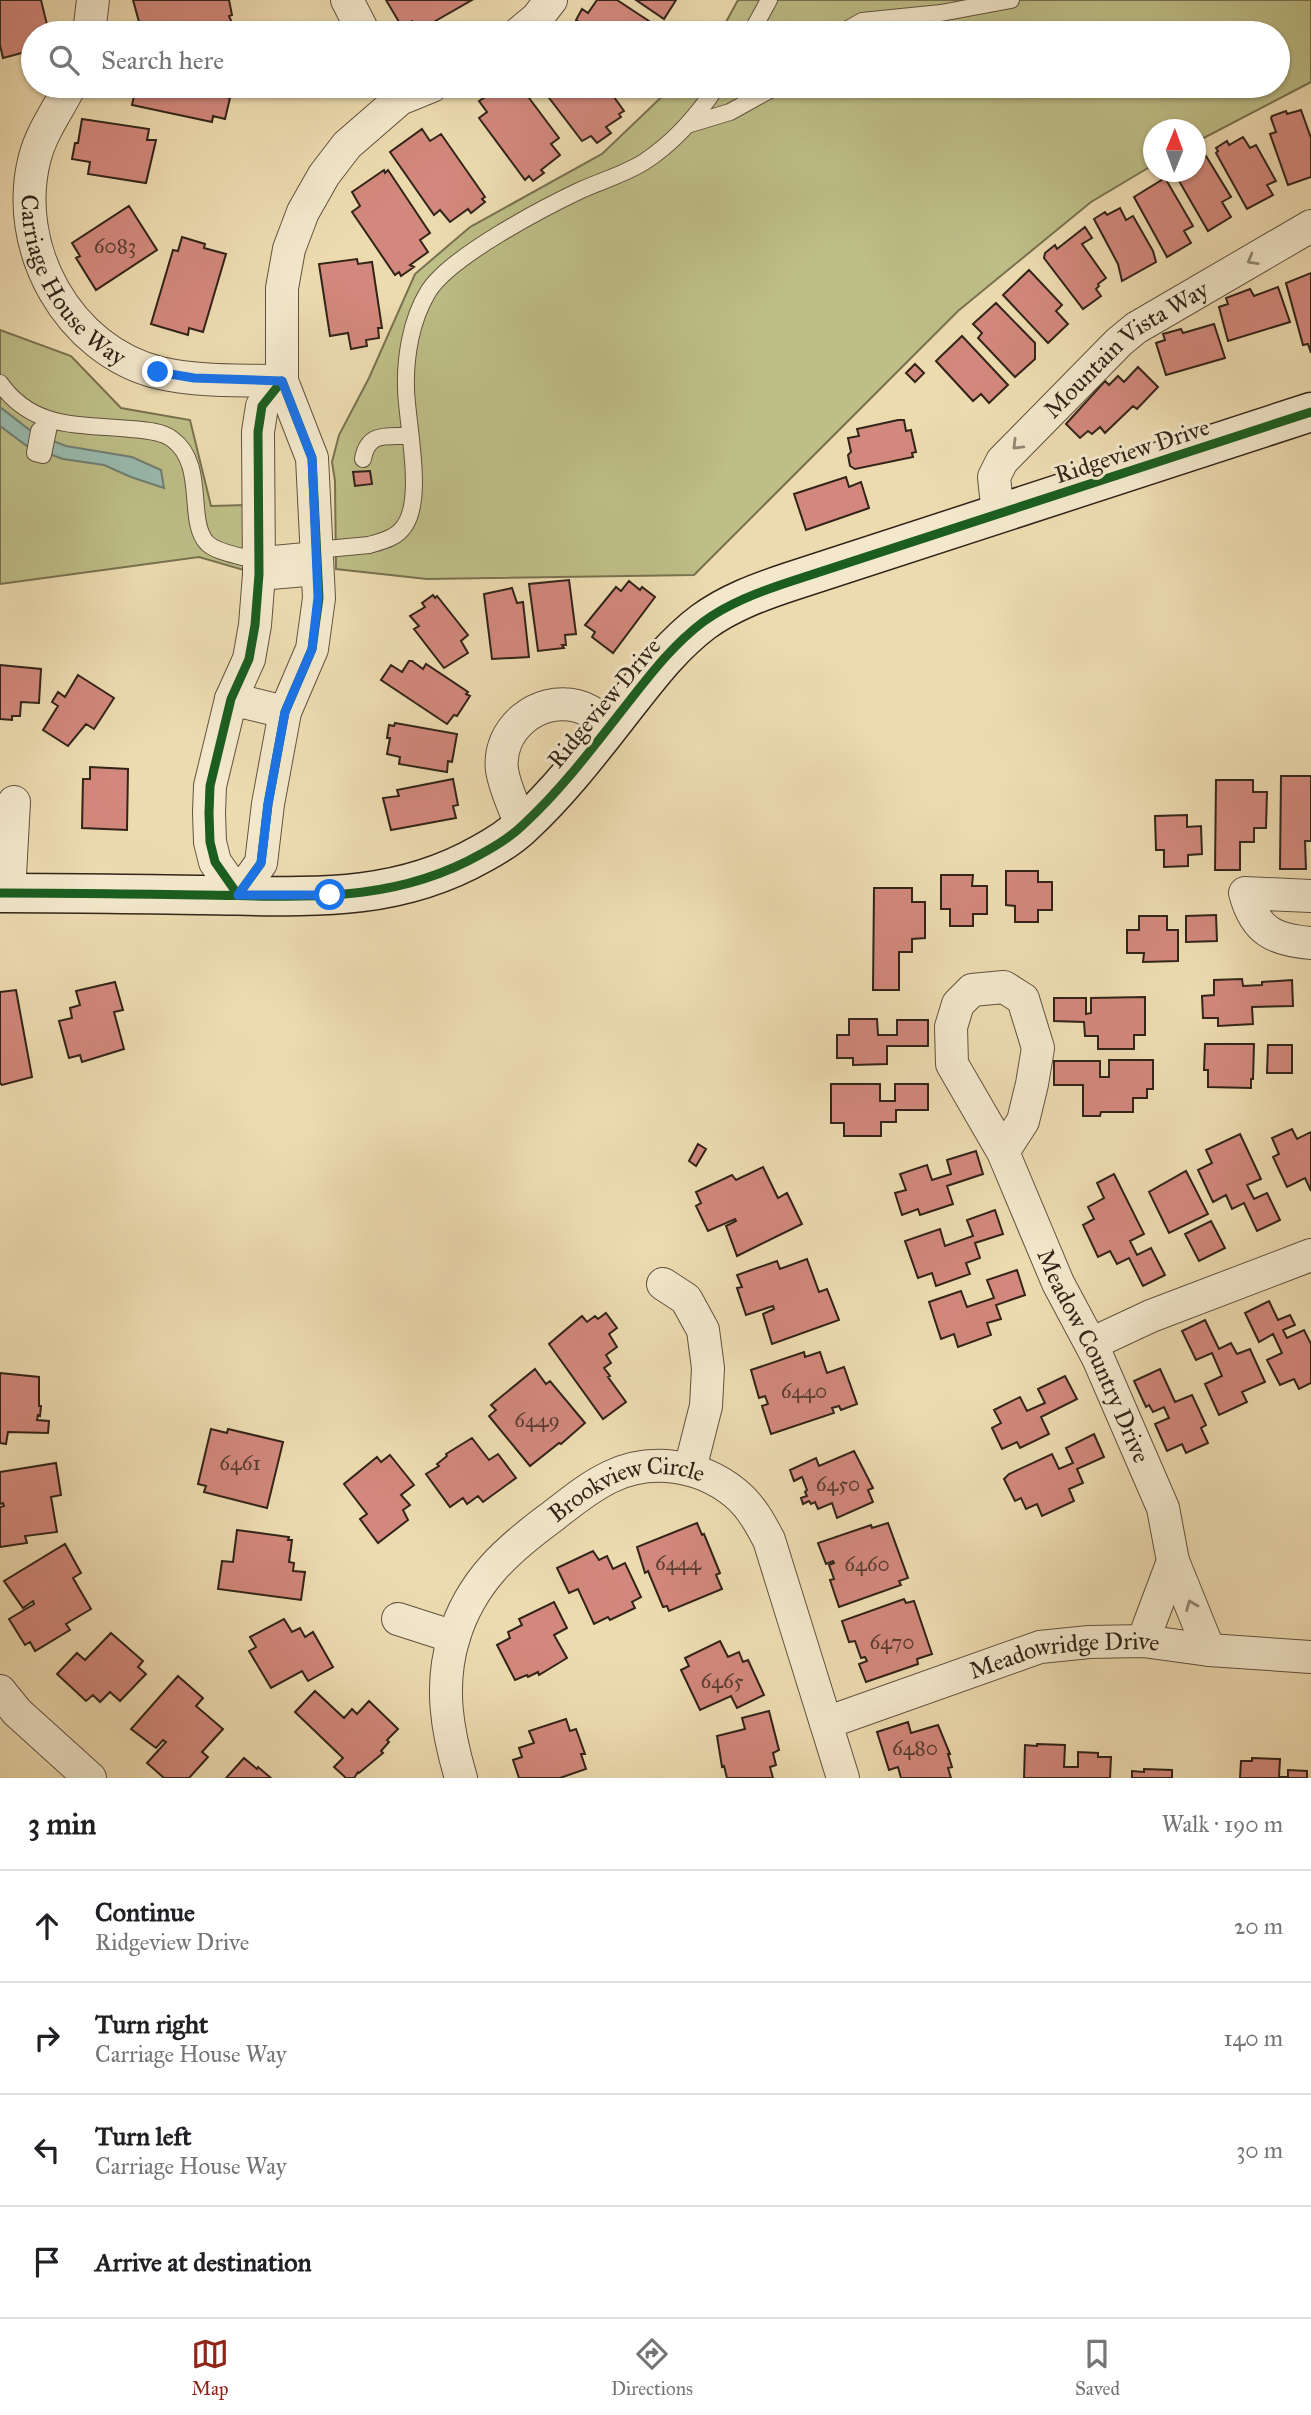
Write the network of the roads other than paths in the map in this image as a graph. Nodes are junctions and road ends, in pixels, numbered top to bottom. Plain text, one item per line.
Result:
1 (93, 0) edge
2 (347, 0) edge
3 (551, 0) edge
4 (769, 0) edge
5 (1011, 0) edge
6 (90, 21) edge
7 (358, 21) edge
8 (533, 21) edge
9 (758, 21) edge
10 (862, 21) edge
11 (63, 98) edge
12 (390, 98) edge
13 (707, 98) edge
14 (756, 98) edge
15 (686, 125) junction
16 (1311, 226) edge
17 (282, 381) junction
18 (0, 383) edge
19 (1311, 412) edge
20 (410, 436) junction
21 (363, 459) dead end
22 (998, 515) junction
23 (317, 559) junction
24 (259, 564) junction
25 (230, 699) junction
26 (285, 712) junction
27 (611, 724) junction
28 (14, 802) dead end
29 (522, 827) junction
30 (4, 893) edge
31 (238, 895) junction
32 (1311, 896) edge
33 (1311, 943) edge
34 (1003, 1152) junction
35 (1311, 1255) edge
36 (663, 1284) dead end
37 (1091, 1344) junction
38 (690, 1469) junction
39 (1173, 1561) junction
40 (398, 1619) dead end
41 (454, 1637) junction
42 (1143, 1641) junction
43 (1209, 1650) junction
44 (1311, 1657) edge
45 (0, 1691) edge
46 (826, 1723) junction
47 (90, 1778) edge
48 (461, 1778) edge
49 (843, 1778) edge

1 - 6 street
2 - 7 street
3 - 8 street
4 - 9 lane
5 - 10 lane
11 - 17 street, Carriage House Way
12 - 17 street
13 - 15 lane
14 - 15 lane
15 - 20 lane
16 -> 22 street, Mountain Vista Way
17 - 23 street
17 - 24 street
18 - 24 lane
19 - 22 street, Ridgeview Drive
20 - 21 lane
20 - 23 lane
22 - 27 street, Ridgeview Drive
23 - 24 street
23 - 26 street
24 - 25 street
25 - 26 street
25 - 31 street
26 - 31 street
27 - 29 street, Ridgeview Drive
27 - 29 street
28 - 30 street
29 - 31 street, Ridgeview Drive
30 - 31 street, Ridgeview Drive
32 - 33 street
34 - 34 street, Meadow Country Drive
34 - 37 street, Meadow Country Drive
35 - 37 street
36 - 38 street
37 - 39 street, Meadow Country Drive
38 - 41 street, Brookview Circle
38 - 46 street, Brookview Circle
39 - 42 street
43 -> 39 street, Meadow Country Drive
40 - 41 street
41 - 48 street, Brookview Circle
42 - 43 street, Meadowridge Drive
42 - 46 street, Meadowridge Drive
43 - 44 street, Meadowridge Drive
45 - 47 street
46 - 49 street, Brookview Circle

